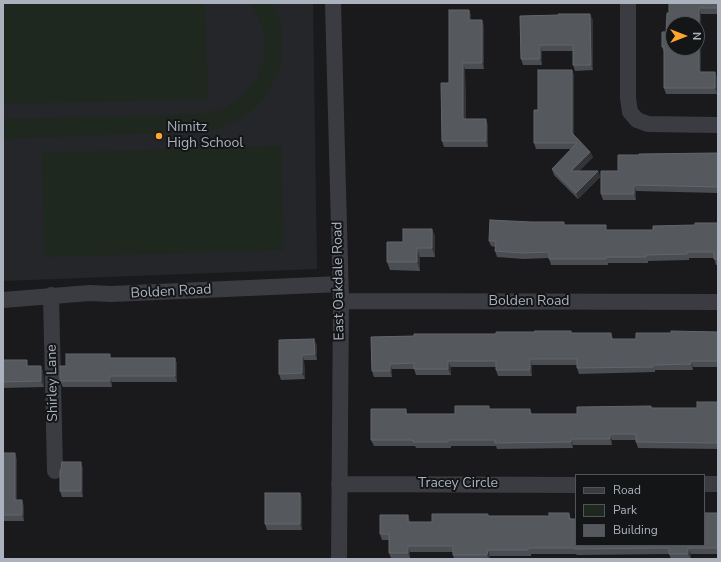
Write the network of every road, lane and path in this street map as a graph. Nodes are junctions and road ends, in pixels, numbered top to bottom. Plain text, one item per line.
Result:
1 (333, 3) edge
2 (628, 3) edge
3 (718, 125) edge
4 (340, 284) junction
5 (51, 296) junction
6 (3, 300) edge
7 (341, 301) junction
8 (718, 302) edge
9 (55, 472) dead end
10 (339, 484) junction
11 (705, 484) edge
12 (718, 484) edge
13 (575, 485) edge
14 (339, 559) edge

1 - 4 street, East Oakdale Road
2 - 3 street
4 - 5 street, Bolden Road
4 - 7 street, East Oakdale Road
5 - 6 street, Bolden Road
5 - 9 street, Shirley Lane
7 - 8 street, Bolden Road
7 - 10 street, East Oakdale Road
10 - 13 street, Tracey Circle
10 - 14 street, East Oakdale Road
11 - 12 street

